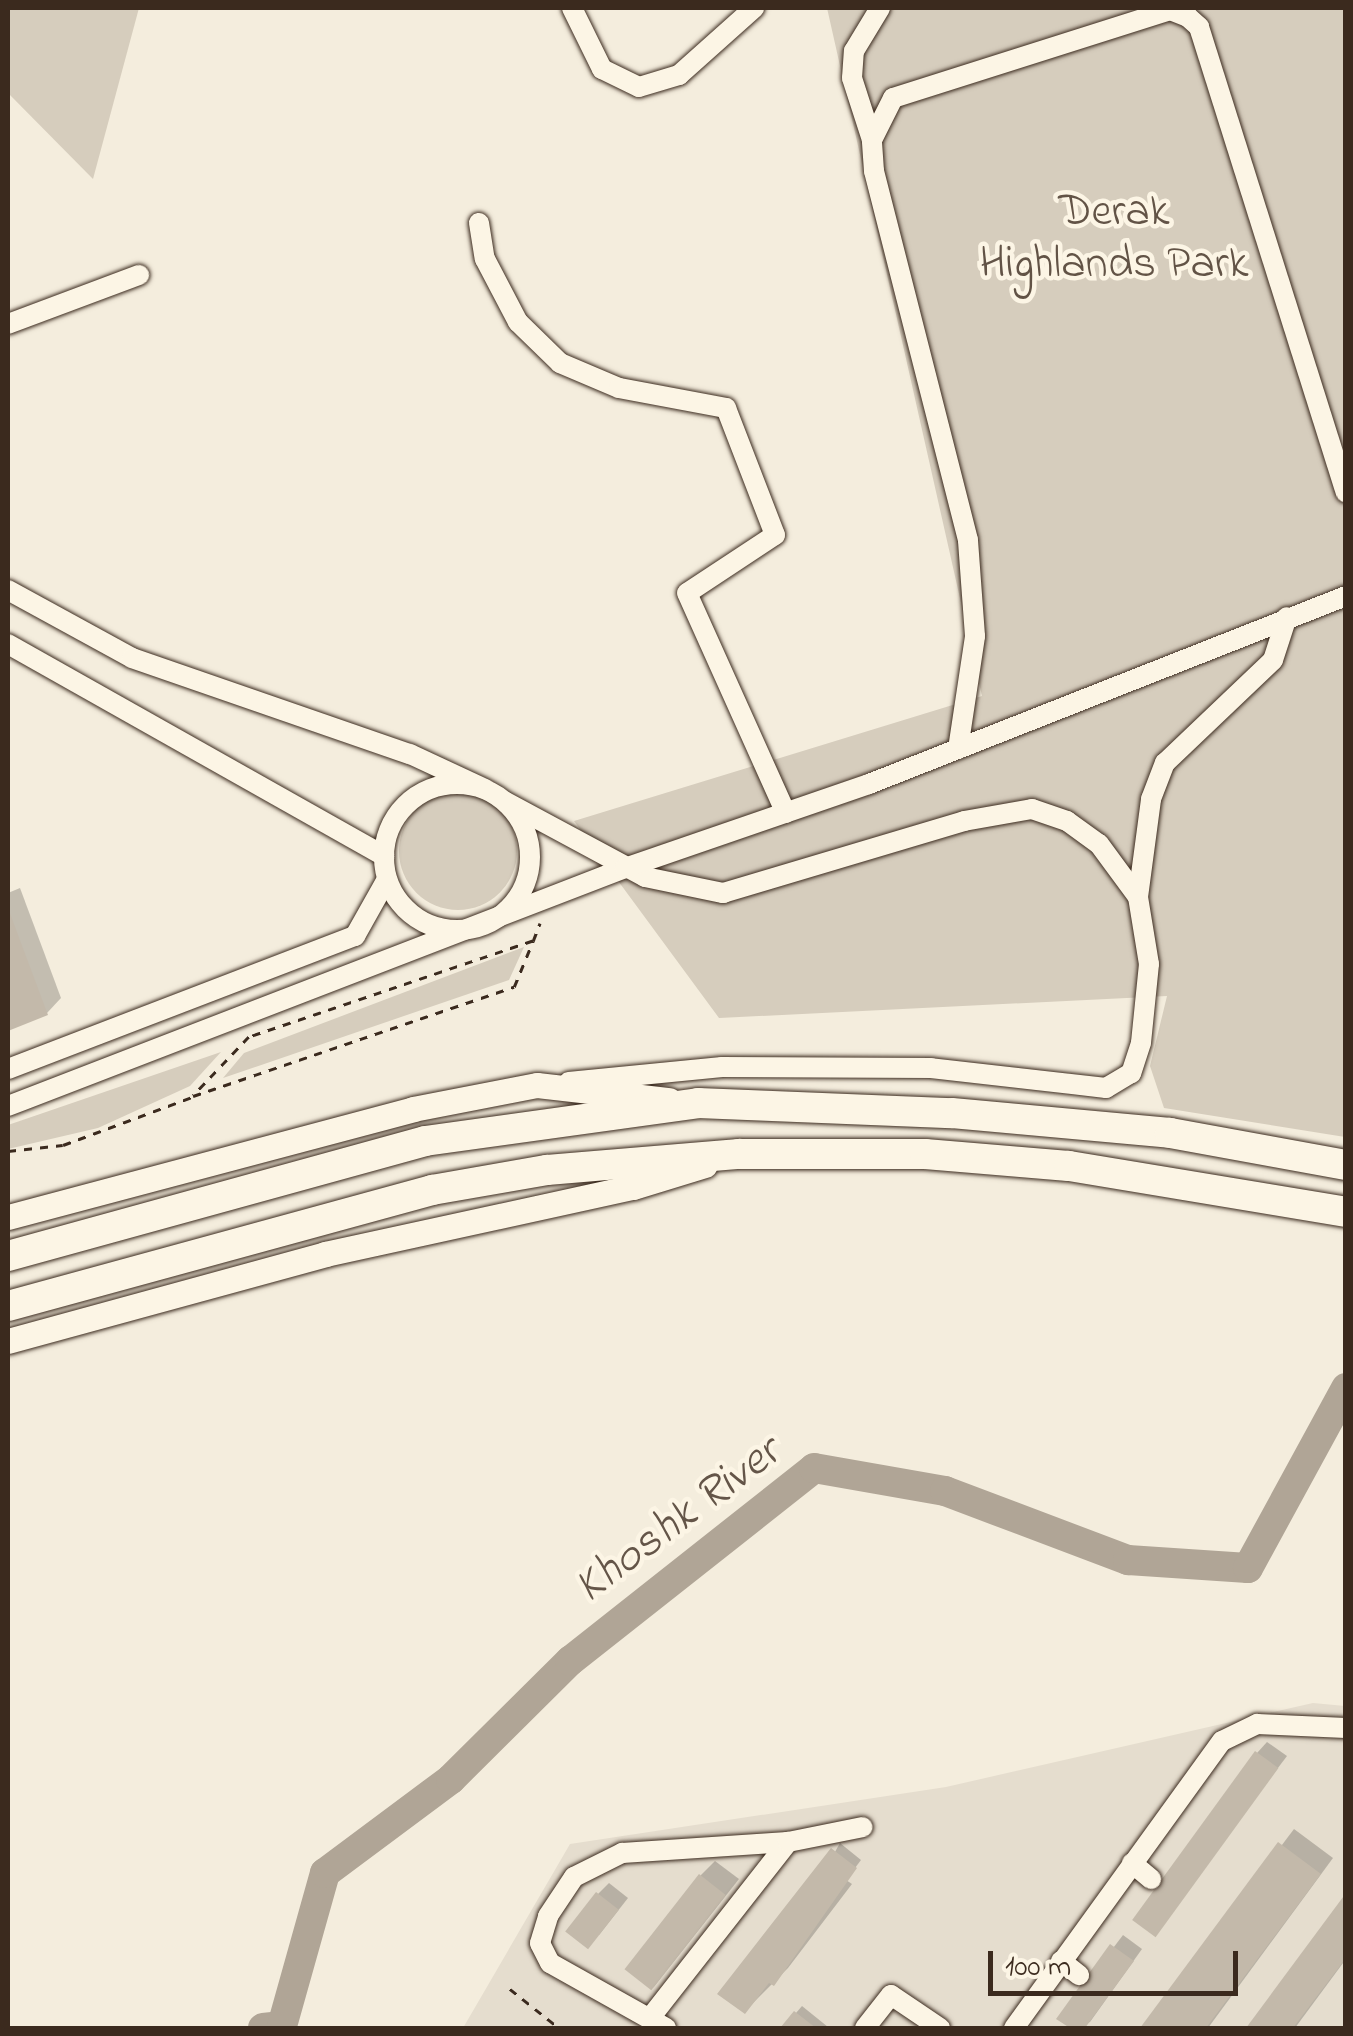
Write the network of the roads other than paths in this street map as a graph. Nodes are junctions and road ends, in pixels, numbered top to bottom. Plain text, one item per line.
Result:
1 (572, 8) edge
2 (754, 8) edge
3 (880, 8) edge
4 (872, 140) junction
5 (479, 222) dead end
6 (139, 275) dead end
7 (8, 324) edge
8 (1346, 492) edge
9 (8, 590) edge
10 (1346, 596) edge
11 (1287, 617) junction
12 (12, 653) edge
13 (958, 748) junction
14 (485, 788) junction
15 (506, 802) junction
16 (786, 813) junction
17 (384, 856) junction
18 (624, 868) junction
19 (387, 879) junction
20 (1138, 897) junction
21 (482, 926) junction
22 (286, 966) junction
23 (297, 996) junction
24 (8, 1068) edge
25 (537, 1085) junction
26 (698, 1104) junction
27 (8, 1106) edge
28 (739, 1154) junction
29 (1346, 1164) edge
30 (1346, 1212) edge
31 (8, 1217) edge
32 (8, 1256) edge
33 (8, 1306) edge
34 (8, 1341) edge
35 (1346, 1728) edge
36 (863, 1827) dead end
37 (788, 1842) junction
38 (1132, 1864) junction
39 (1151, 1878) dead end
40 (1061, 1960) junction
41 (1079, 1975) dead end
42 (658, 2023) edge
43 (865, 2028) edge
44 (940, 2028) edge
45 (1014, 2028) edge

1 - 2 street
3 - 4 street
4 - 8 street
4 - 13 street
5 - 16 street
6 - 7 street
9 - 14 street
10 - 11 street
11 - 13 street
11 - 20 street
12 - 17 street
13 - 16 street
14 - 15 street
14 - 17 street
15 - 18 street
15 - 21 street
16 - 18 street
17 - 19 street
18 - 20 street
18 - 21 street
19 - 21 street
19 - 22 street
20 - 25 street
21 - 23 street
22 - 23 street
22 - 24 street
23 - 27 street
25 - 26 main road
25 - 31 main road
26 - 29 highway
26 - 32 highway
28 - 30 highway
28 - 33 highway
28 - 34 main road
35 - 38 street
36 - 37 street
37 - 42 street
37 - 42 street
38 - 39 street
38 - 40 street
40 - 41 street
40 - 45 street
43 - 44 street

